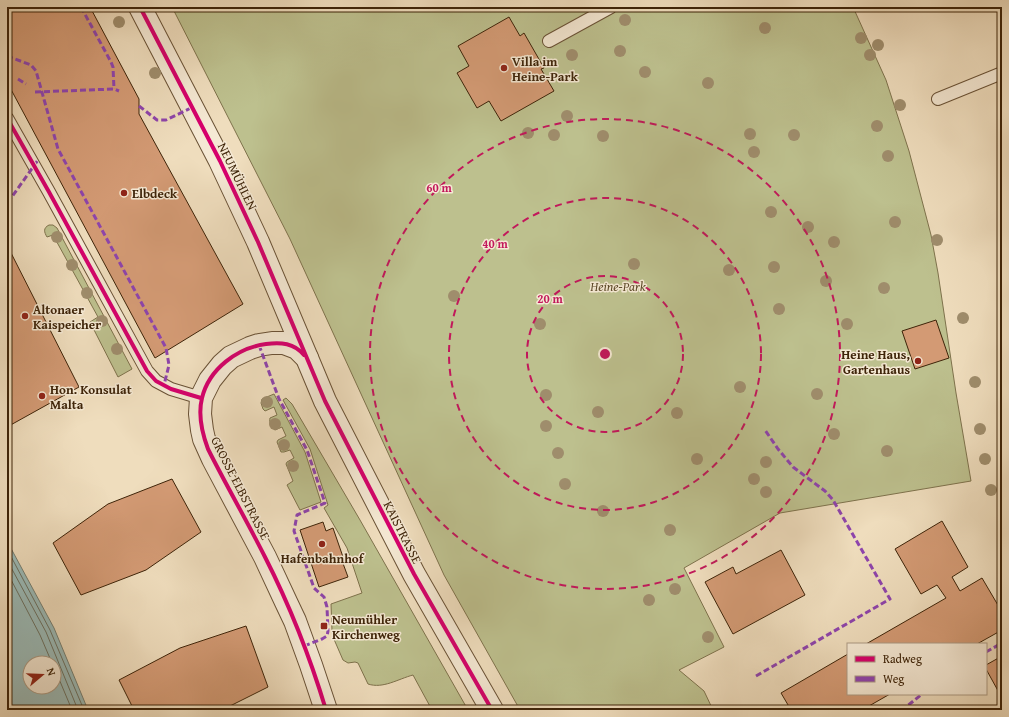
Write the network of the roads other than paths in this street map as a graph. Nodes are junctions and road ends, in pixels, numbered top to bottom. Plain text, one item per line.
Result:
1 (140, 7) edge
2 (611, 7) edge
3 (549, 41) dead end
4 (1002, 73) edge
5 (938, 99) dead end
6 (7, 118) edge
7 (307, 358) junction
8 (201, 398) junction
9 (326, 710) edge
10 (492, 710) edge

1 - 7 street, NEUMÜHLEN
2 - 3 lane
4 - 5 lane
6 - 8 lane
7 - 8 street, GROSSE ELBSTRASSE
7 - 10 street, KAISTRASSE
8 - 9 street, GROSSE ELBSTRASSE

